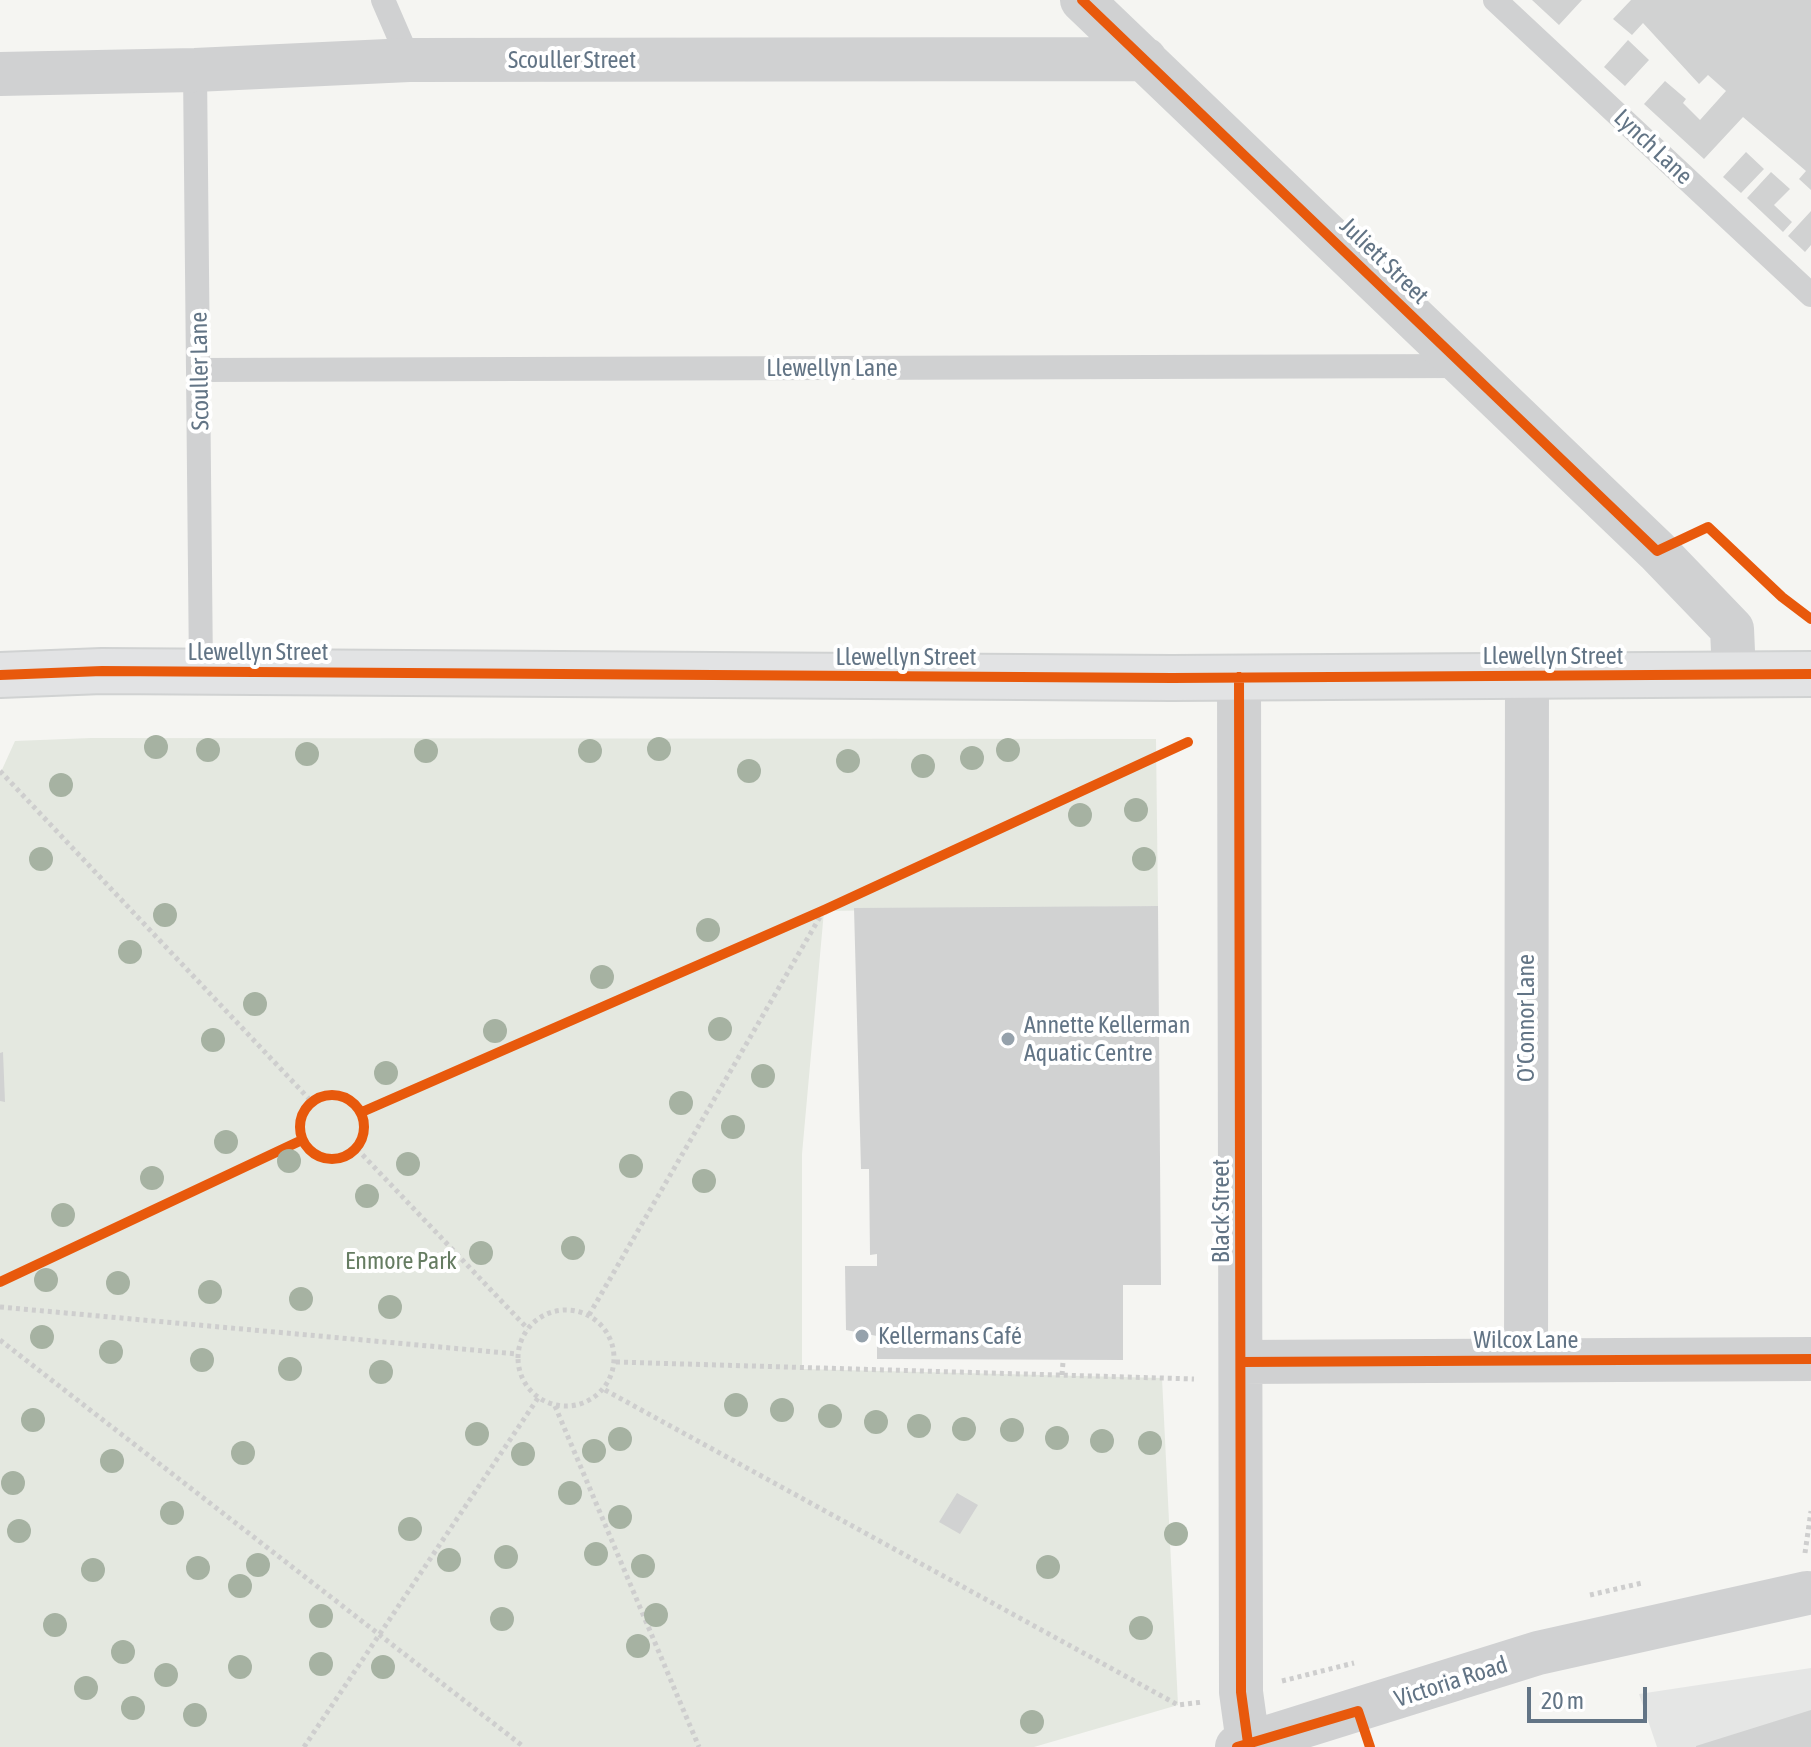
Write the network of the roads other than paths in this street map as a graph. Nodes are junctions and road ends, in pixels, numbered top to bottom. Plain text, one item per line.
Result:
1 (383, 0) edge
2 (1082, 0) edge
3 (1495, 0) edge
4 (1145, 59) junction
5 (409, 60) junction
6 (195, 70) junction
7 (0, 74) edge
8 (1811, 295) edge
9 (1464, 366) junction
10 (201, 370) junction
11 (201, 672) junction
12 (1734, 674) junction
13 (1811, 674) edge
14 (0, 675) edge
15 (1527, 676) junction
16 (1239, 677) junction
17 (1811, 1359) edge
18 (1526, 1360) junction
19 (1241, 1362) junction
20 (1807, 1593) dead end
21 (1364, 1729) edge
22 (1242, 1745) edge

1 - 5 lane
2 - 4 street, Juliett Street
3 - 8 lane, Lynch Lane
4 - 5 street, Scouller Street
4 - 9 street, Juliett Street
5 - 6 street, Scouller Street
6 - 7 street, Scouller Street
6 - 10 lane, Scouller Lane
9 - 10 lane, Llewellyn Lane
9 - 12 street, Juliett Street
10 - 11 lane, Scouller Lane
11 - 14 street, Llewellyn Street
11 - 16 street, Llewellyn Street
12 - 13 street, Llewellyn Street
12 - 15 street, Llewellyn Street
15 - 16 street, Llewellyn Street
15 - 18 street, O'Connor Lane
16 - 19 street, Black Street
17 - 18 street, Wilcox Lane
18 - 19 street, Wilcox Lane
19 - 22 street, Black Street
20 - 21 street, Victoria Road
21 - 22 street, Victoria Road

